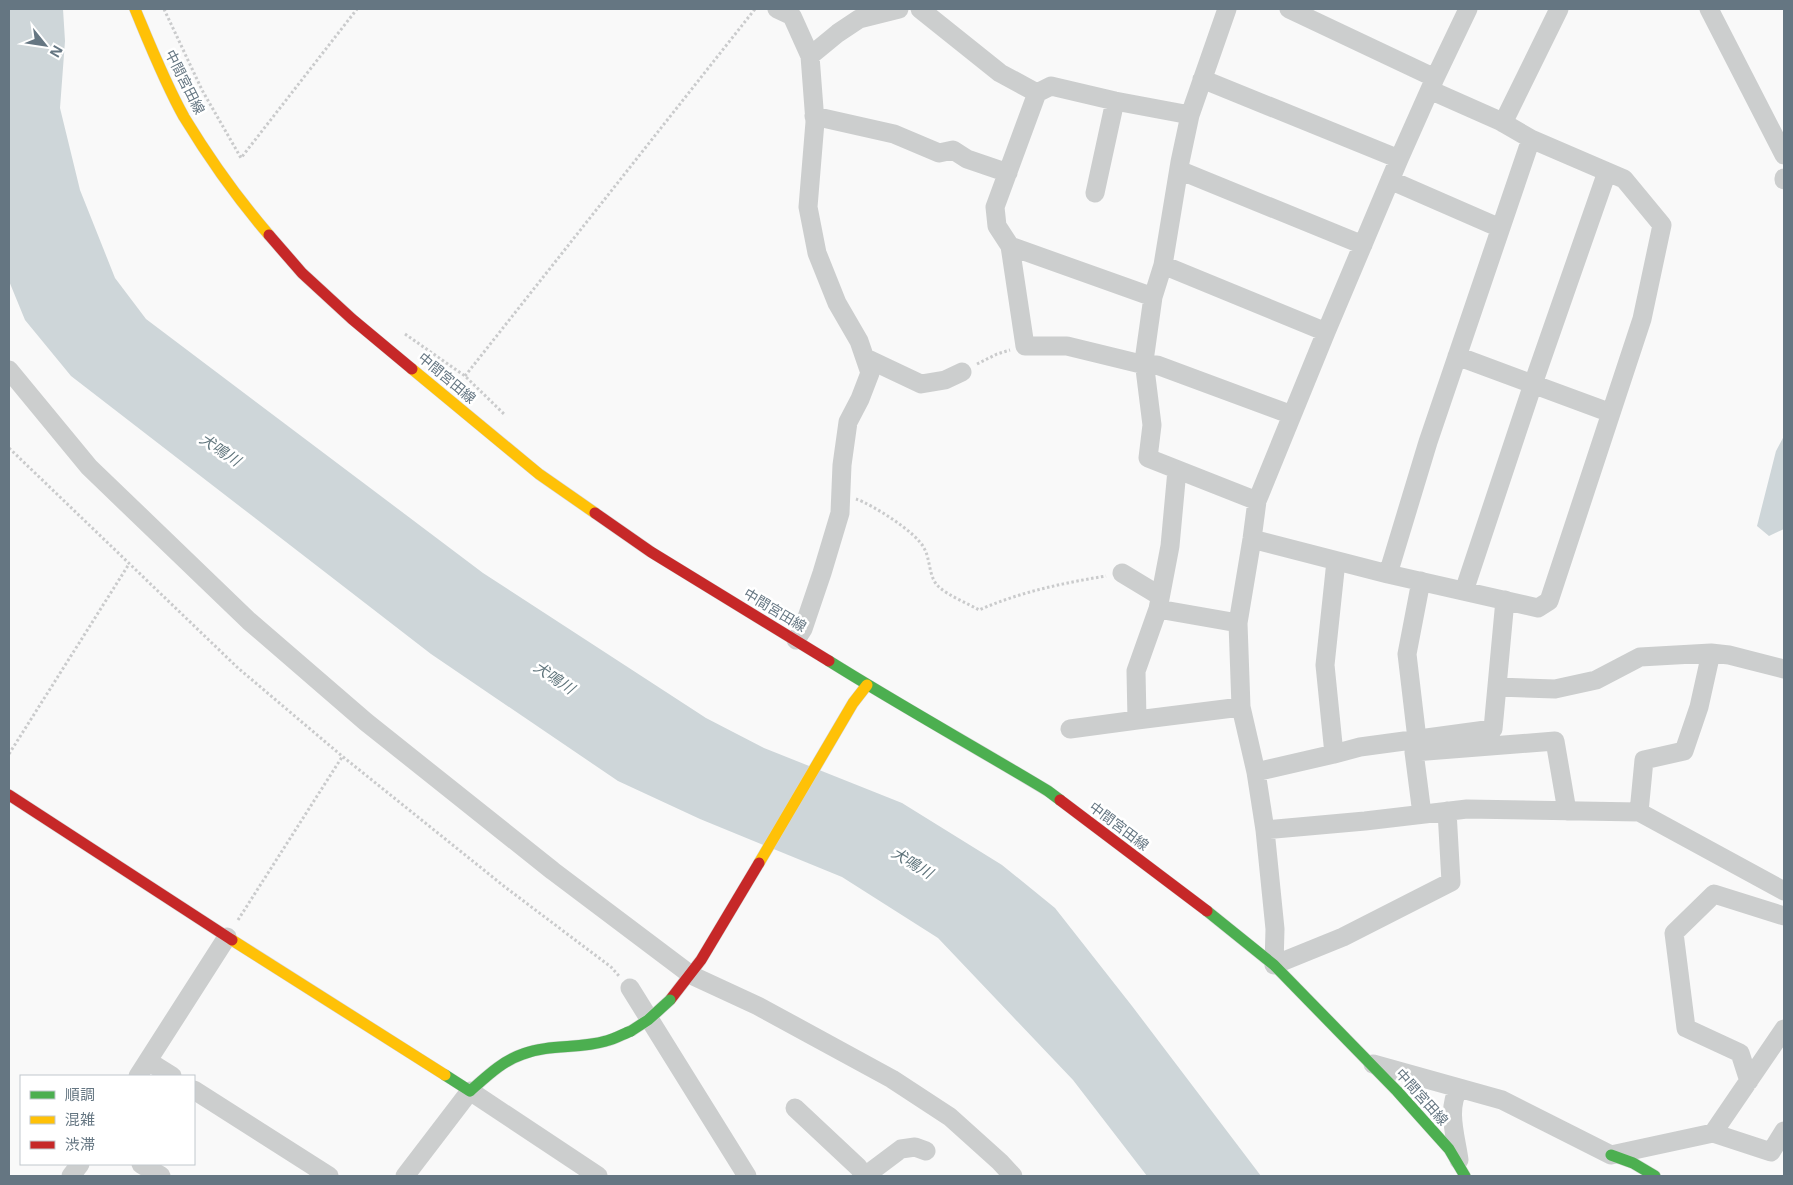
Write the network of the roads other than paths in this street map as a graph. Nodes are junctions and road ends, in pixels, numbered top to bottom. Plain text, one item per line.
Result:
1 (135, 9) edge
2 (779, 9) edge
3 (899, 9) edge
4 (920, 9) edge
5 (1227, 9) edge
6 (1289, 9) edge
7 (1468, 9) edge
8 (1559, 9) edge
9 (1709, 9) edge
10 (810, 56) junction
11 (1202, 79) junction
12 (1432, 84) junction
13 (1037, 92) junction
14 (1115, 101) junction
15 (1190, 115) junction
16 (814, 116) junction
17 (1503, 123) junction
18 (1531, 138) junction
19 (1784, 155) edge
20 (1399, 159) junction
21 (1179, 170) junction
22 (1607, 172) junction
23 (1008, 173) junction
24 (1390, 180) junction
25 (1095, 193) dead end
26 (1500, 228) junction
27 (1363, 245) junction
28 (1010, 246) junction
29 (1163, 265) junction
30 (1153, 297) junction
31 (1326, 332) junction
32 (1457, 356) junction
33 (866, 358) junction
34 (1145, 365) junction
35 (9, 370) edge
36 (962, 372) road end
37 (1533, 384) junction
38 (1611, 413) junction
39 (1292, 415) junction
40 (1177, 470) junction
41 (1257, 500) junction
42 (1252, 539) junction
43 (1336, 561) junction
44 (1122, 573) road end
45 (1388, 574) junction
46 (1421, 581) junction
47 (1464, 591) junction
48 (1505, 600) junction
49 (1159, 602) junction
50 (1238, 623) junction
51 (796, 640) junction
52 (1711, 653) junction
53 (1784, 669) edge
54 (867, 685) junction
55 (1498, 687) junction
56 (1241, 707) junction
57 (1137, 720) junction
58 (1070, 729) dead end
59 (1417, 739) junction
60 (1334, 754) junction
61 (1256, 772) junction
62 (9, 795) edge
63 (1447, 811) junction
64 (1567, 811) junction
65 (1639, 812) junction
66 (1422, 814) junction
67 (1264, 830) junction
68 (1784, 891) edge
69 (1784, 916) edge
70 (227, 938) junction
71 (1274, 965) junction
72 (696, 968) junction
73 (630, 988) road end
74 (1784, 1029) edge
75 (1370, 1063) junction
76 (143, 1068) edge
77 (168, 1075) edge
78 (1749, 1081) junction
79 (1459, 1088) junction
80 (195, 1091) edge
81 (470, 1091) junction
82 (795, 1108) dead end
83 (1784, 1131) edge
84 (1713, 1133) junction
85 (926, 1151) dead end
86 (1611, 1155) junction
87 (79, 1165) edge
88 (143, 1165) edge
89 (741, 1173) edge
90 (1463, 1173) edge
91 (72, 1176) edge
92 (161, 1176) edge
93 (329, 1176) edge
94 (405, 1176) edge
95 (598, 1176) edge
96 (865, 1176) edge
97 (1013, 1176) edge
98 (1655, 1176) edge

1 - 51 main road, 中間宮田線
2 - 10 street
3 - 10 street
4 - 13 street
5 - 11 street
6 - 12 street
7 - 12 street
8 - 17 street
9 - 19 street
10 - 16 street
11 - 15 street
11 - 20 street
12 - 17 street
12 - 20 street
13 - 14 street
13 - 23 street
14 - 15 street
14 - 25 street
15 - 21 street
16 - 23 street
16 - 33 street
17 - 18 street
18 - 22 street
18 - 26 street
20 - 24 street
21 - 27 street
21 - 29 street
22 - 37 street
22 - 38 street
23 - 28 street
24 - 26 street
24 - 27 street
26 - 32 street
27 - 31 street
28 - 30 street
28 - 34 street
29 - 30 street
29 - 31 street
30 - 34 street
31 - 39 street
32 - 37 street
32 - 45 street
33 - 36 street
33 - 51 street
34 - 39 street
34 - 40 street
35 - 72 street
37 - 38 street
37 - 47 street
38 - 48 street
39 - 41 street
40 - 41 street
40 - 49 street
41 - 42 street
42 - 43 street
42 - 50 street
43 - 45 street
43 - 60 street
44 - 49 street
45 - 46 street
46 - 47 street
46 - 59 street
47 - 48 street
48 - 55 street
49 - 50 street
49 - 57 street
50 - 56 street
51 - 54 main road, 中間宮田線
52 - 53 street
52 - 55 street
52 - 65 street
54 - 71 main road, 中間宮田線
54 - 72 main road
55 - 59 street
56 - 57 street
56 - 61 street
57 - 58 street
59 - 60 street
60 - 61 street
61 - 67 street
62 - 70 main road
63 - 64 street
63 - 66 street
63 - 71 street
64 - 65 street
64 - 66 street
65 - 68 street
66 - 67 street
67 - 71 street
69 - 78 street
70 - 76 street
70 - 81 main road
71 - 75 main road, 中間宮田線
72 - 81 main road, bridge
72 - 97 street
73 - 89 street
74 - 78 street
75 - 79 street
75 - 90 main road, 中間宮田線
76 - 77 street
78 - 84 street
79 - 86 street
79 - 90 street
80 - 93 street
81 - 94 street
81 - 95 street
82 - 96 street
83 - 84 street
84 - 86 street
85 - 96 street
86 - 98 main road
87 - 91 street
88 - 92 street

